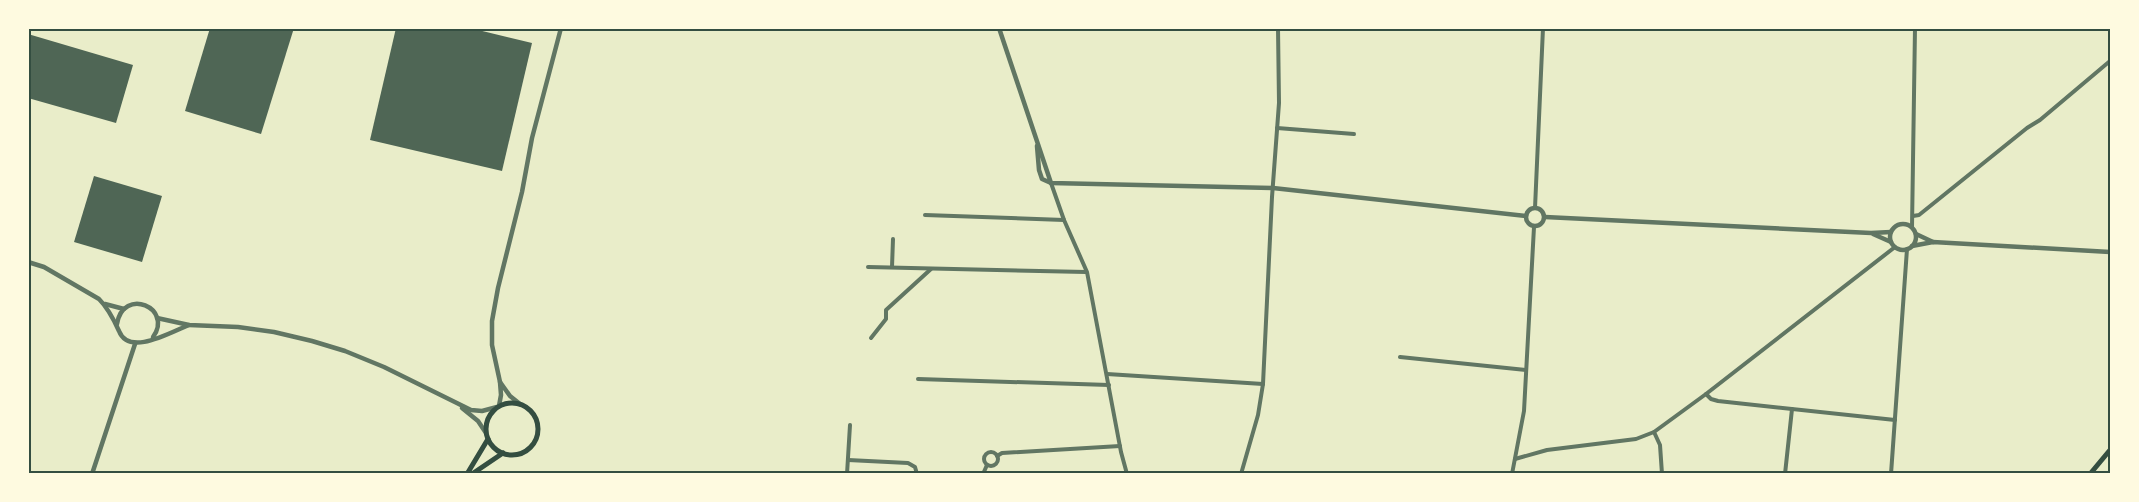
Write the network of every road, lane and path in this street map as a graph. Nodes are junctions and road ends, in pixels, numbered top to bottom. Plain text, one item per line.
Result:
1 (561, 28) edge
2 (999, 28) edge
3 (1278, 28) edge
4 (1543, 28) edge
5 (1915, 28) edge
6 (2110, 61) edge
7 (1277, 128) junction
8 (1354, 134) dead end
9 (1051, 183) junction
10 (1273, 189) junction
11 (1535, 208) junction
12 (925, 216) dead end
13 (1526, 216) junction
14 (1913, 216) junction
15 (1545, 217) junction
16 (1064, 220) junction
17 (1534, 226) junction
18 (1912, 227) junction
19 (1891, 232) junction
20 (1871, 233) junction
21 (1916, 234) junction
22 (893, 239) dead end
23 (1891, 242) junction
24 (1933, 242) junction
25 (1895, 247) junction
26 (1910, 247) junction
27 (2110, 252) edge
28 (28, 262) edge
29 (868, 267) dead end
30 (892, 267) junction
31 (931, 269) junction
32 (1086, 272) junction
33 (105, 304) junction
34 (124, 309) junction
35 (157, 318) junction
36 (189, 325) junction
37 (117, 327) junction
38 (871, 338) dead end
39 (152, 339) junction
40 (135, 344) junction
41 (1400, 357) dead end
42 (1526, 370) junction
43 (1107, 374) junction
44 (918, 378) dead end
45 (500, 382) junction
46 (1109, 384) junction
47 (1263, 384) junction
48 (1706, 394) junction
49 (520, 404) junction
50 (457, 405) junction
51 (498, 406) junction
52 (1792, 409) junction
53 (1895, 420) junction
54 (850, 425) dead end
55 (1654, 432) junction
56 (487, 436) junction
57 (1120, 446) junction
58 (2110, 450) edge
59 (503, 453) junction
60 (997, 456) junction
61 (1515, 459) junction
62 (848, 460) junction
63 (987, 465) junction
64 (92, 474) edge
65 (467, 474) edge
66 (472, 474) edge
67 (847, 474) edge
68 (917, 474) edge
69 (983, 474) edge
70 (1127, 474) edge
71 (1241, 474) edge
72 (1512, 474) edge
73 (1662, 474) edge
74 (1785, 474) edge
75 (1891, 474) edge
76 (2090, 474) edge

1 - 45 street
2 - 9 street
3 - 7 street
4 - 11 street
5 - 14 street
6 - 14 street
7 - 8 street
7 - 10 street
9 - 10 street
9 - 16 street
10 - 13 street
10 - 47 street
11 - 13 street
11 - 15 street
12 - 16 street
13 - 17 street
14 - 18 street
15 - 17 street
15 - 20 street
16 - 32 street
17 - 42 street
18 - 19 street
18 - 21 street
19 - 20 street
19 - 23 street
20 - 23 street
21 - 24 street
21 - 26 street
22 - 30 street
23 - 25 street
24 - 26 street
24 - 27 street
25 - 26 street
25 - 48 street
26 - 53 street
28 - 33 street
29 - 30 street
30 - 31 street
31 - 32 street
31 - 38 street
32 - 43 street
33 - 34 street
33 - 37 street
34 - 35 street
34 - 37 street
35 - 36 street
35 - 39 street
36 - 39 street
36 - 50 street
37 - 40 street
39 - 40 street
40 - 64 street
41 - 42 street
42 - 61 street
43 - 46 street
43 - 47 street
44 - 46 street
45 - 49 street
45 - 51 street
46 - 57 street
47 - 71 street
48 - 52 street
48 - 55 street
49 - 51 main road
49 - 59 main road
50 - 51 street
50 - 56 street
51 - 56 main road
52 - 53 street
52 - 74 street
53 - 75 street
54 - 62 street
55 - 61 street
55 - 73 street
56 - 59 main road
56 - 65 main road
57 - 60 street
57 - 70 street
58 - 76 main road
59 - 66 main road
60 - 63 street
60 - 63 street
61 - 72 street
62 - 67 street
62 - 68 street
63 - 69 street

